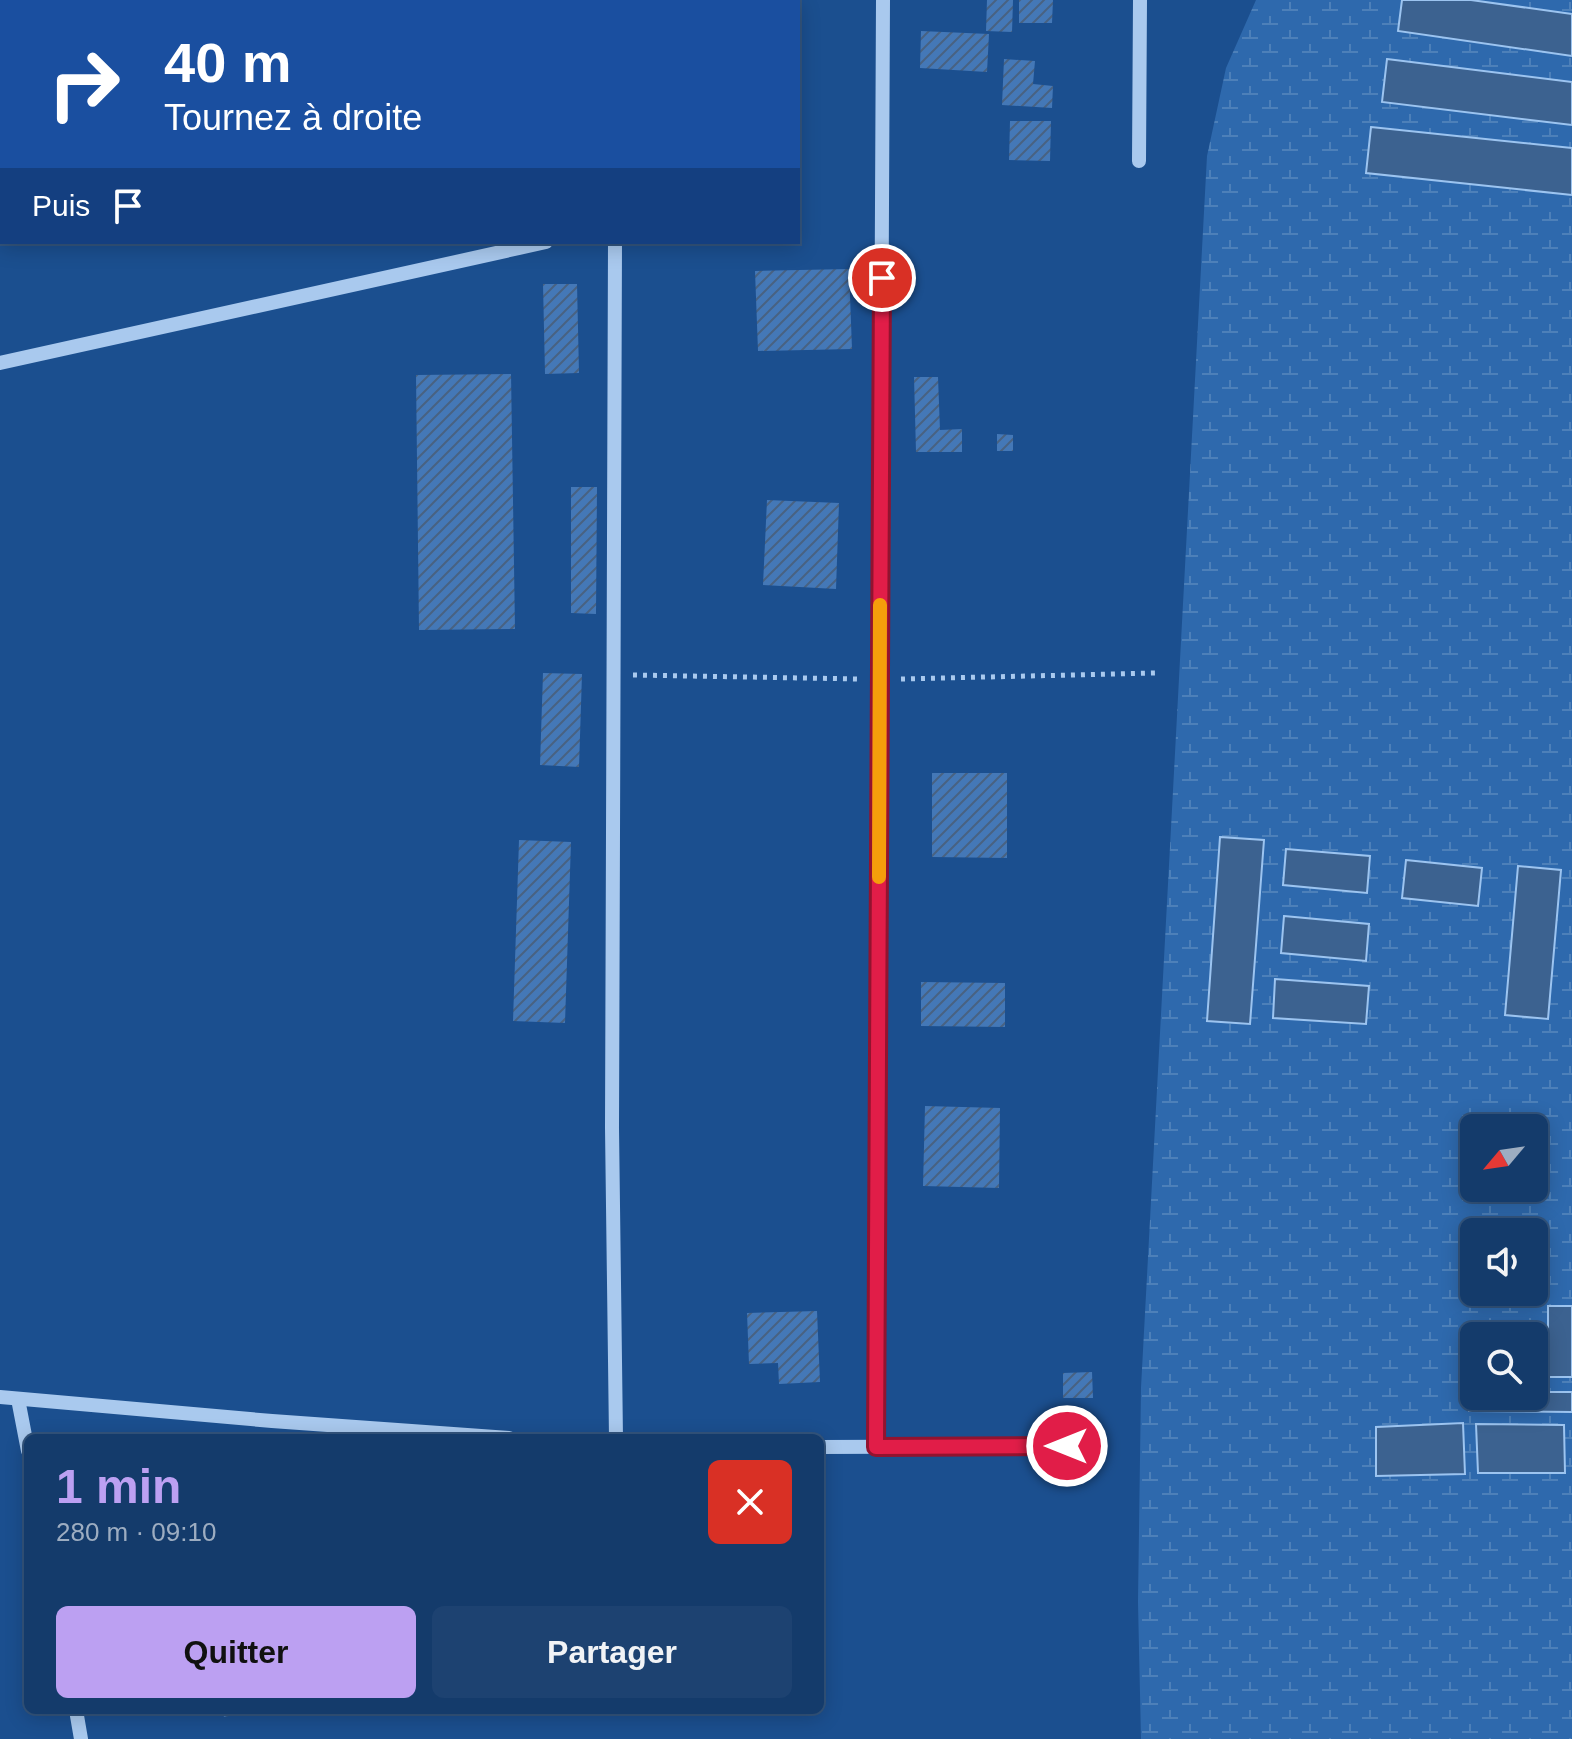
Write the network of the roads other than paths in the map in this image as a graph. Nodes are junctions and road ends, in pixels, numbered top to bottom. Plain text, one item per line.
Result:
1 (883, 0) edge
2 (1140, 0) edge
3 (1139, 161) dead end
4 (537, 244) edge
5 (615, 244) edge
6 (0, 363) edge
7 (0, 1397) edge
8 (18, 1399) junction
9 (25, 1434) edge
10 (453, 1434) edge
11 (616, 1434) edge
12 (1099, 1446) dead end
13 (824, 1447) edge
14 (876, 1447) junction
15 (77, 1714) edge
16 (81, 1739) edge

1 - 14 street
2 - 3 street
4 - 6 street
5 - 11 street
7 - 8 street
8 - 9 street
8 - 10 street
12 - 14 street
13 - 14 street
15 - 16 street

